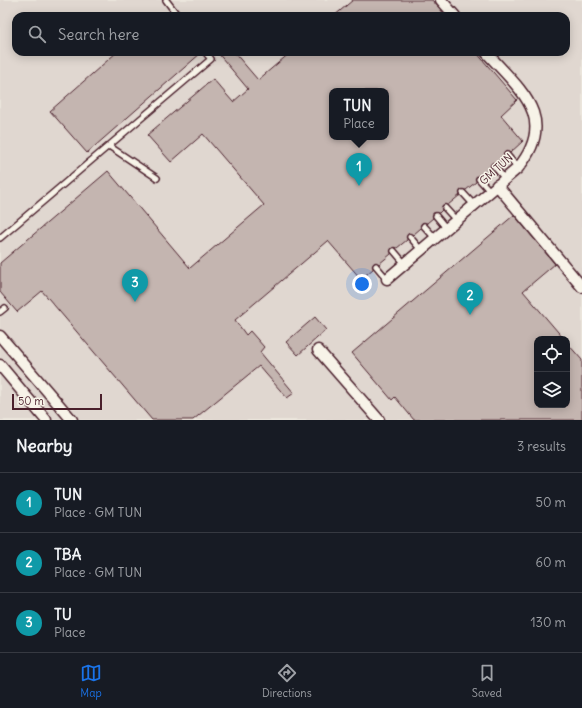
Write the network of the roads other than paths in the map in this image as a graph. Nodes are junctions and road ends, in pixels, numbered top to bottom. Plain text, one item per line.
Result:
1 (166, 0) edge
2 (441, 0) edge
3 (175, 12) edge
4 (452, 12) edge
5 (208, 56) edge
6 (490, 56) edge
7 (109, 146) junction
8 (507, 155) dead end
9 (494, 166) dead end
10 (518, 168) junction
11 (157, 178) dead end
12 (479, 179) dead end
13 (497, 185) junction
14 (463, 193) dead end
15 (474, 205) junction
16 (445, 208) dead end
17 (436, 216) dead end
18 (456, 220) junction
19 (424, 226) dead end
20 (446, 228) junction
21 (410, 237) dead end
22 (0, 238) edge
23 (435, 238) junction
24 (422, 250) junction
25 (394, 251) dead end
26 (405, 264) junction
27 (376, 266) dead end
28 (387, 279) joint
29 (582, 287) edge
30 (5, 308) dead end
31 (0, 312) edge
32 (0, 336) edge
33 (318, 350) dead end
34 (0, 365) edge
35 (46, 420) edge
36 (72, 420) edge
37 (379, 420) edge

1 - 3 lane
2 - 4 street
5 - 7 lane
6 - 10 street, GM TUN
7 - 11 lane
7 - 22 lane
8 - 10 lane
9 - 13 lane
10 - 13 street, GM TUN
12 - 13 lane
13 - 15 street, GM TUN
13 - 29 street
14 - 15 lane
15 - 18 street, GM TUN
16 - 18 lane
17 - 20 lane
18 - 20 street, GM TUN
19 - 23 lane
20 - 23 street, GM TUN
21 - 24 lane
23 - 24 street, GM TUN
24 - 26 street, GM TUN
25 - 26 lane
26 - 28 street, GM TUN
27 - 28 lane
30 - 31 lane
32 - 36 street
33 - 37 street
34 - 35 street

